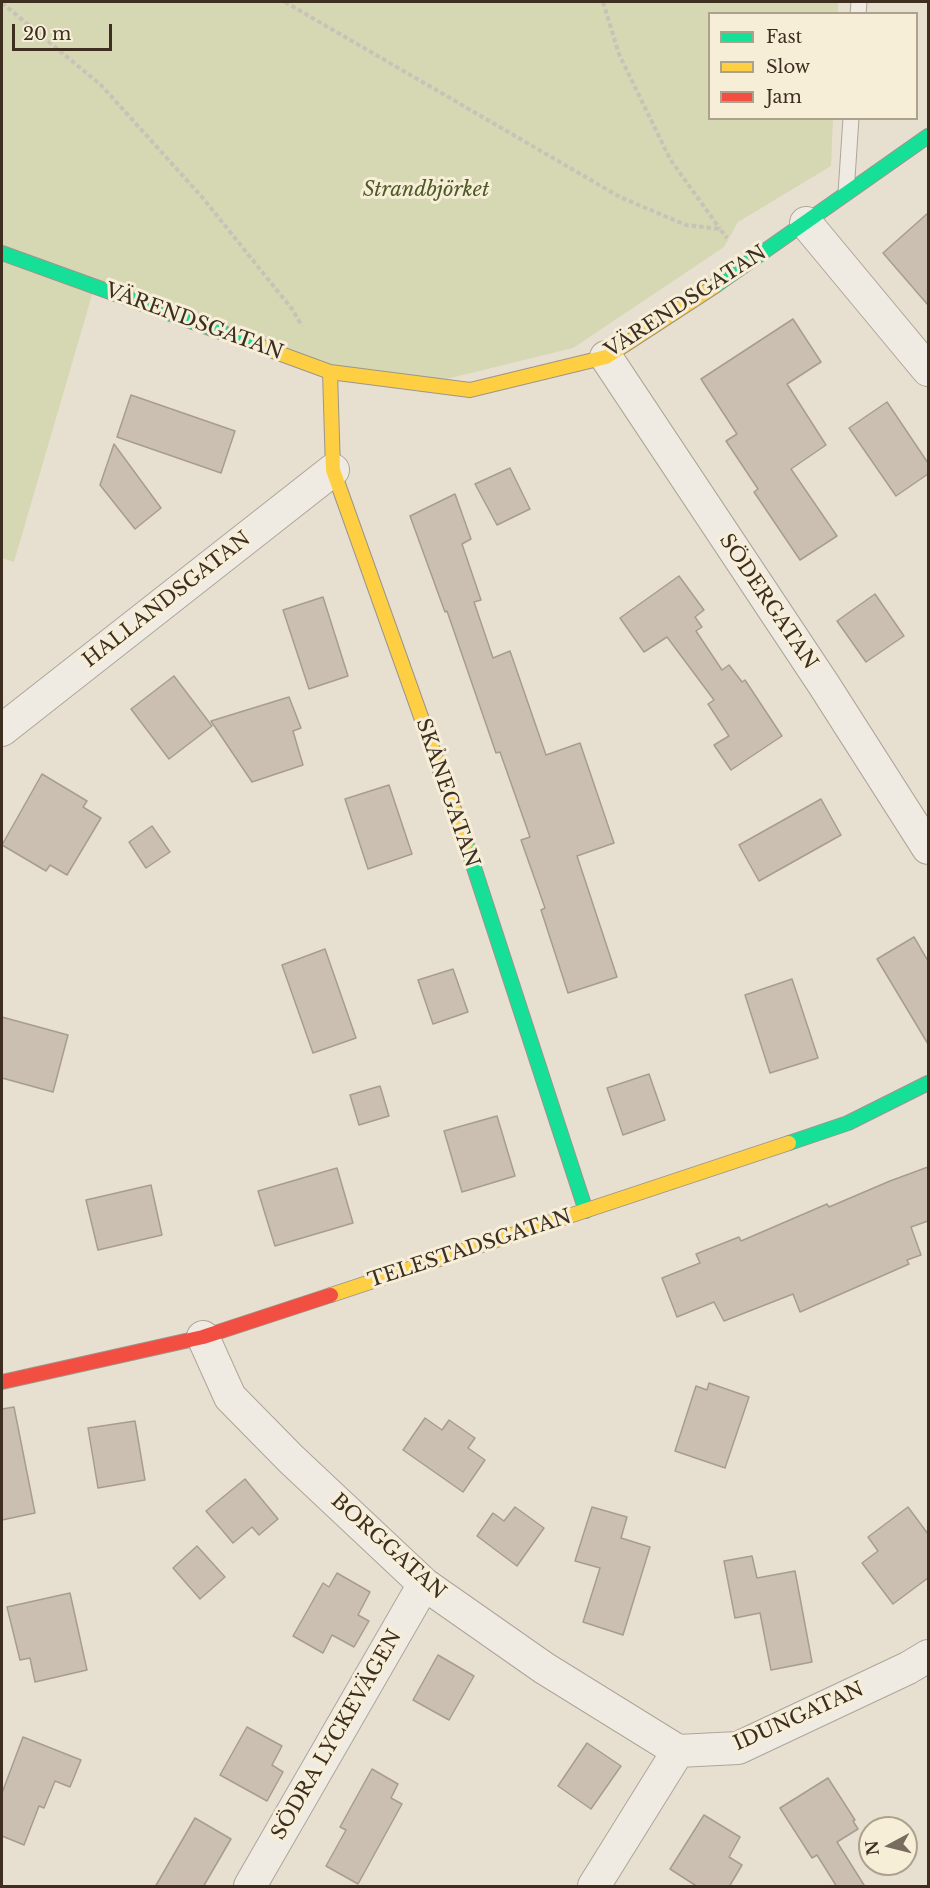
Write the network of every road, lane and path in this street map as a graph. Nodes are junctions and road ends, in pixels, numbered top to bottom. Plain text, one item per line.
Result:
1 (285, 2) edge
2 (603, 2) edge
3 (2, 3) edge
4 (851, 120) edge
5 (928, 136) edge
6 (846, 196) junction
7 (806, 223) junction
8 (720, 229) junction
9 (2, 253) edge
10 (750, 263) junction
11 (303, 327) dead end
12 (606, 357) junction
13 (928, 370) edge
14 (330, 372) junction
15 (333, 470) junction
16 (2, 730) edge
17 (928, 848) edge
18 (928, 1083) edge
19 (586, 1211) junction
20 (203, 1337) junction
21 (2, 1382) edge
22 (424, 1584) junction
23 (928, 1656) edge
24 (678, 1751) junction
25 (250, 1887) edge
26 (594, 1887) edge

1 - 8 path
2 - 8 path
3 - 11 path
4 - 6 lane
5 - 6 street, VÄRENDSGATAN
6 - 7 street, VÄRENDSGATAN
7 - 10 street, VÄRENDSGATAN
7 - 13 street
8 - 10 path
9 - 14 street, VÄRENDSGATAN
10 - 12 street, VÄRENDSGATAN
12 - 14 street, VÄRENDSGATAN
12 - 17 street, SÖDERGATAN
14 - 15 street, SKÅNEGATAN
15 - 16 street, HALLANDSGATAN
15 - 19 street, SKÅNEGATAN
18 - 19 street, TELESTADSGATAN
19 - 20 street, TELESTADSGATAN
20 - 21 street, TELESTADSGATAN
20 - 22 street, BORGGATAN
22 - 24 street, BORGGATAN
22 - 25 street, SÖDRA LYCKEVÄGEN
23 - 24 street, IDUNGATAN
24 - 26 street

